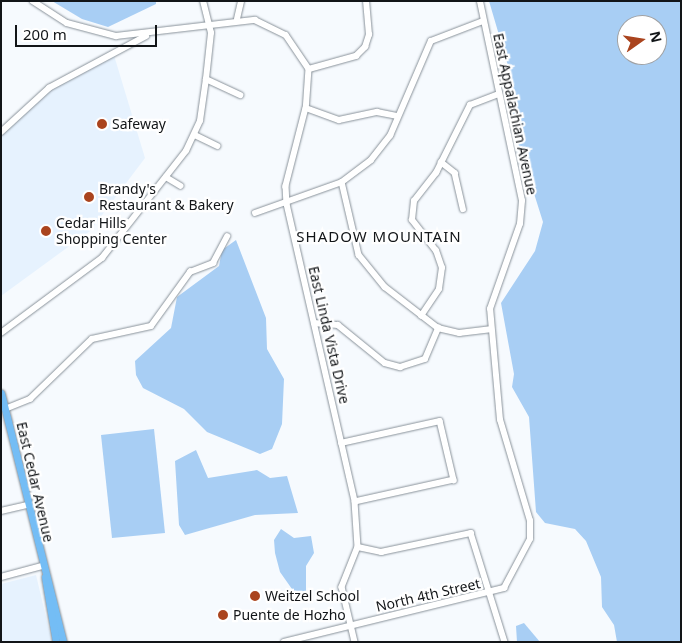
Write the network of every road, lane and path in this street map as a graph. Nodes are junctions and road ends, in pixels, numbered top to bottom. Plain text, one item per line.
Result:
1 (32, 1) edge
2 (204, 1) edge
3 (242, 1) edge
4 (366, 1) edge
5 (480, 1) edge
6 (237, 20) junction
7 (483, 21) junction
8 (210, 25) junction
9 (150, 34) junction
10 (308, 69) junction
11 (206, 79) junction
12 (499, 94) junction
13 (241, 95) dead end
14 (306, 108) junction
15 (398, 116) junction
16 (1, 132) edge
17 (195, 135) junction
18 (218, 146) dead end
19 (441, 162) junction
20 (166, 177) junction
21 (342, 182) junction
22 (181, 186) dead end
23 (287, 204) junction
24 (463, 209) dead end
25 (255, 213) dead end
26 (227, 238) dead end
27 (421, 316) junction
28 (314, 322) junction
29 (438, 328) junction
30 (490, 329) junction
31 (1, 333) edge
32 (1, 393) edge
33 (5, 409) junction
34 (5, 422) edge
35 (341, 443) junction
36 (356, 502) junction
37 (28, 505) junction
38 (1, 511) edge
39 (358, 547) junction
40 (42, 566) junction
41 (1, 576) edge
42 (45, 577) junction
43 (489, 594) junction
44 (351, 626) junction
45 (56, 642) edge
46 (63, 642) edge
47 (284, 642) edge
48 (355, 642) edge
49 (506, 642) edge

1 - 9 street
2 - 8 street
3 - 6 street
4 - 10 street
5 - 7 street, East Appalachian Avenue
6 - 8 street
6 - 10 street
7 - 12 street, East Appalachian Avenue
7 - 15 street
8 - 9 street
8 - 11 street
9 - 16 street
10 - 14 street, East Linda Vista Drive
11 - 13 street
11 - 17 street
12 - 19 street
12 - 30 street, East Appalachian Avenue
14 - 15 street
14 - 23 street, East Linda Vista Drive
15 - 21 street
17 - 18 street
17 - 20 street
19 - 24 street
19 - 27 street
20 - 22 street
20 - 31 street
21 - 23 street
21 - 27 street
23 - 25 street
23 - 28 street, East Linda Vista Drive
26 - 33 street
27 - 29 street
28 - 29 street
28 - 35 street, East Linda Vista Drive
29 - 30 street
30 - 43 street, East Appalachian Avenue
32 - 33 main road, East Cedar Avenue
33 - 34 main road, East Cedar Avenue
34 - 37 main road, East Cedar Avenue
35 - 36 street, East Linda Vista Drive
35 - 36 street
36 - 39 street, East Linda Vista Drive
37 - 38 street
37 - 40 main road, East Cedar Avenue
39 - 43 street
39 - 44 street, East Linda Vista Drive
40 - 41 street
40 - 42 main road, East Cedar Avenue
42 - 45 main road, East Cedar Avenue
42 - 46 main road, East Cedar Avenue
43 - 44 street, North 4th Street
43 - 49 street
44 - 47 street, North 4th Street
44 - 48 street, East Linda Vista Drive

